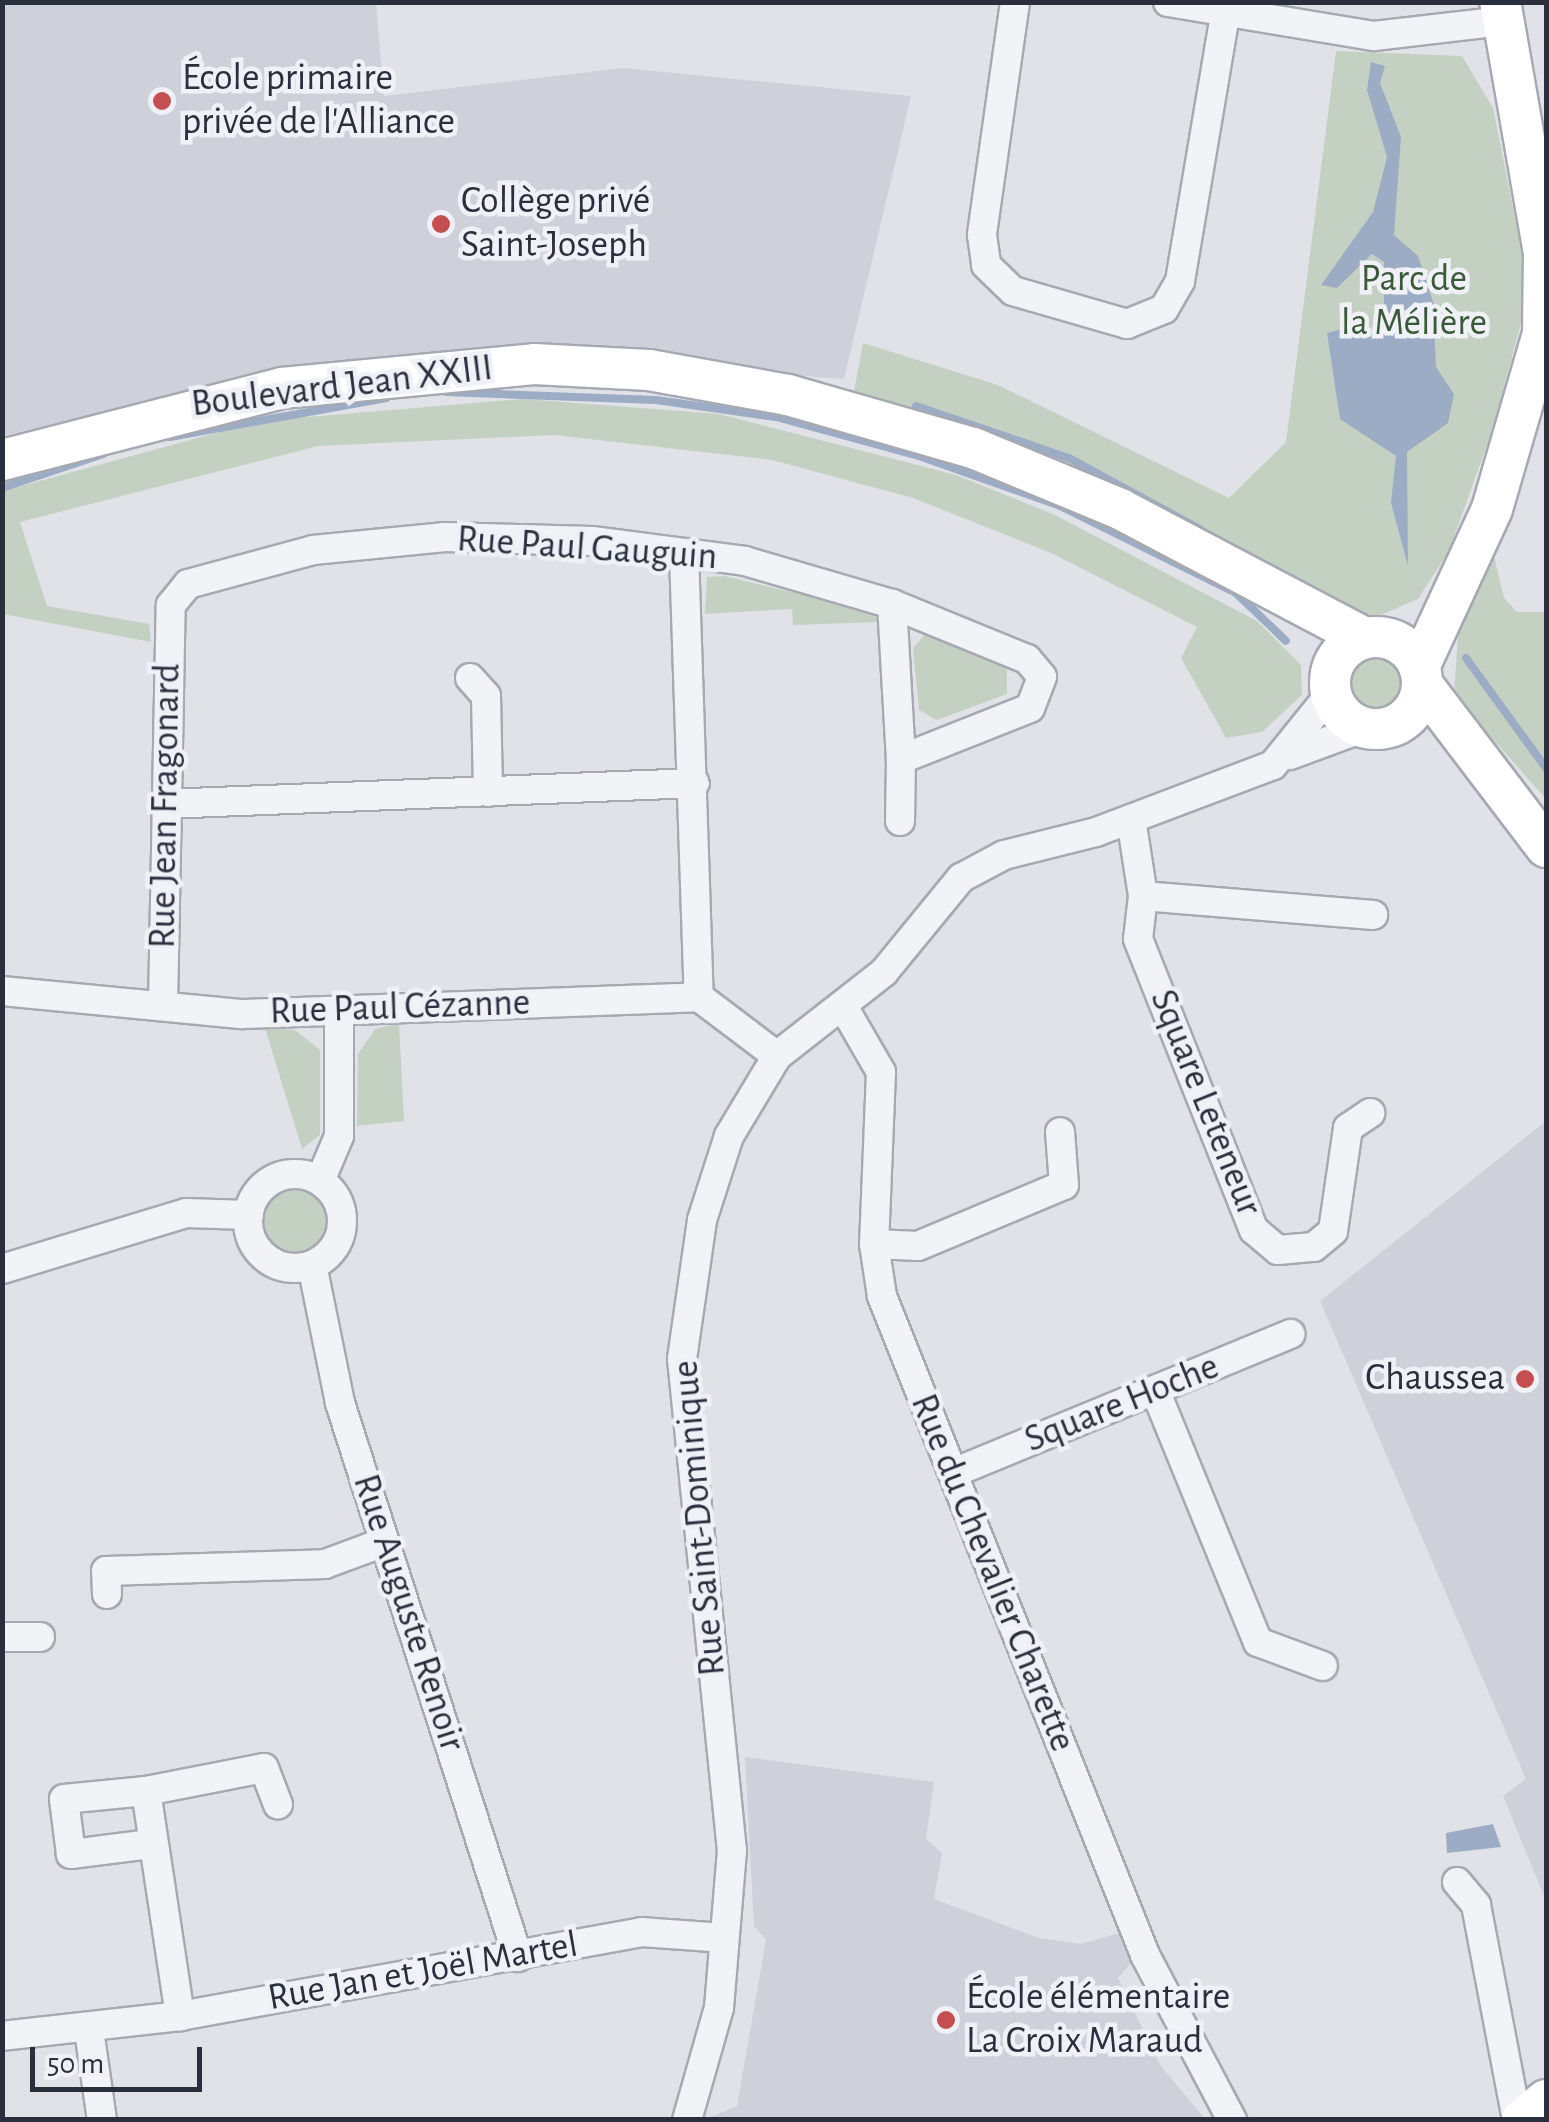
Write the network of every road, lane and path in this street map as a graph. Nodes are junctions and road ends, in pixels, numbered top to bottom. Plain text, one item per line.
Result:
1 (1015, 2) edge
2 (1168, 2) edge
3 (1502, 12) edge
4 (1225, 14) junction
5 (1545, 253) edge
6 (2, 460) edge
7 (684, 553) junction
8 (1469, 568) junction
9 (1248, 581) junction
10 (892, 604) junction
11 (171, 605) joint
12 (1376, 638) junction
13 (1421, 676) junction
14 (470, 678) dead end
15 (1331, 683) junction
16 (1378, 727) junction
17 (1284, 757) junction
18 (901, 760) junction
19 (695, 784) junction
20 (1496, 787) junction
21 (488, 792) junction
22 (164, 804) junction
23 (1131, 819) junction
24 (900, 822) dead end
25 (1546, 847) edge
26 (1143, 896) junction
27 (1373, 915) dead end
28 (2, 991) edge
29 (699, 997) junction
30 (163, 1006) junction
31 (844, 1008) junction
32 (339, 1010) junction
33 (777, 1056) junction
34 (1370, 1112) dead end
35 (1060, 1132) dead end
36 (320, 1182) junction
37 (249, 1215) junction
38 (874, 1244) junction
39 (312, 1265) junction
40 (2, 1269) edge
41 (1291, 1334) dead end
42 (1154, 1390) junction
43 (953, 1474) junction
44 (384, 1542) junction
45 (107, 1594) dead end
46 (40, 1636) dead end
47 (2, 1637) edge
48 (1323, 1666) dead end
49 (146, 1791) junction
50 (278, 1804) dead end
51 (150, 1844) junction
52 (1457, 1882) dead end
53 (724, 1938) junction
54 (518, 1957) junction
55 (180, 2016) junction
56 (89, 2030) junction
57 (2, 2036) edge
58 (1546, 2100) edge
59 (102, 2120) edge
60 (688, 2120) edge
61 (1232, 2120) edge
62 (1520, 2120) edge

1 - 4 street
2 - 4 street
3 - 4 street
3 - 5 main road
5 - 8 main road
6 - 9 main road, Boulevard Jean XXIII
7 - 10 street, Rue Paul Gauguin
7 - 11 street, Rue Paul Gauguin
7 - 19 street
8 - 12 main road
8 - 13 main road
9 - 12 main road
9 - 15 main road
10 - 18 street
10 - 18 street, Rue Paul Gauguin
11 - 22 street, Rue Jean Fragonard
12 - 13 main road
12 - 15 main road
13 - 16 main road
13 - 20 main road
14 - 21 street
15 - 16 main road
15 - 17 street
16 - 17 street, Rue Saint-Dominique
16 - 20 main road
17 - 23 street, Rue Saint-Dominique
18 - 24 street
19 - 21 street
19 - 29 street
20 - 25 main road
21 - 22 street
22 - 30 street, Rue Jean Fragonard
23 - 26 street, Square Leteneur
23 - 31 street, Rue Saint-Dominique
26 - 27 street
26 - 34 street, Square Leteneur
28 - 30 street, Rue Paul Cézanne
29 - 32 street, Rue Paul Cézanne
29 - 33 street
30 - 32 street, Rue Paul Cézanne
31 - 33 street, Rue Saint-Dominique
31 - 38 street, Rue du Chevalier Charette
32 - 36 street
33 - 53 street, Rue Saint-Dominique
35 - 38 street
36 - 37 street
36 - 39 street
37 - 39 street
37 - 40 street
38 - 43 street, Rue du Chevalier Charette
39 - 44 street, Rue Auguste Renoir
41 - 42 street, Square Hoche
42 - 43 street, Square Hoche
42 - 48 street
43 - 61 street, Rue du Chevalier Charette
44 - 45 street
44 - 54 street, Rue Auguste Renoir
46 - 47 street
49 - 50 street
49 - 51 street
49 - 51 street
51 - 55 street
52 - 62 street
53 - 54 street, Rue Jan et Joël Martel
53 - 60 street, Rue Saint-Dominique
54 - 55 street, Rue Jan et Joël Martel
55 - 56 street, Rue Jan et Joël Martel
56 - 57 street, Rue Jan et Joël Martel
56 - 59 street
58 - 62 main road

